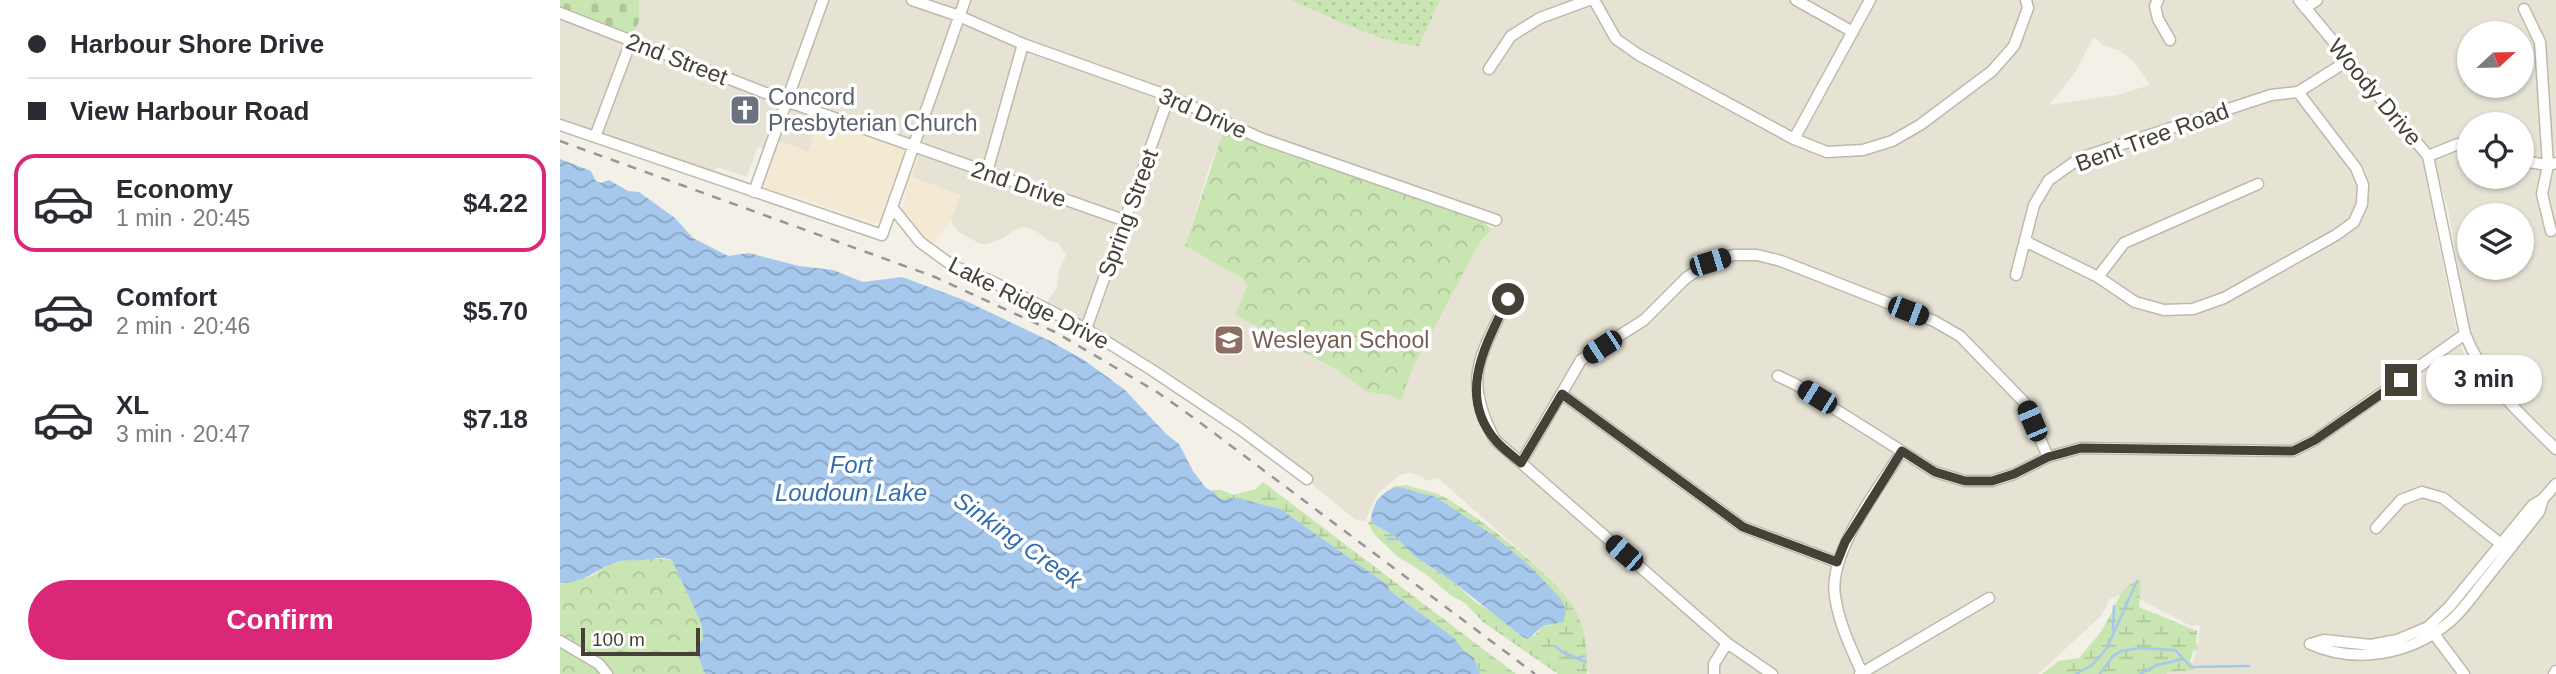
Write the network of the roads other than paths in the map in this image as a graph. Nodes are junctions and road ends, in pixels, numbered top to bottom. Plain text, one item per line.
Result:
1 (823, 0) edge
2 (912, 0) edge
3 (965, 0) edge
4 (1591, 0) edge
5 (1796, 0) edge
6 (1870, 0) edge
7 (2026, 0) edge
8 (2158, 0) edge
9 (2318, 0) edge
10 (2302, 4) edge
11 (2524, 9) dead end
12 (560, 13) edge
13 (959, 16) junction
14 (1853, 32) junction
15 (2170, 40) dead end
16 (631, 41) junction
17 (1023, 44) junction
18 (2349, 60) junction
19 (1489, 69) dead end
20 (2298, 92) junction
21 (1169, 96) junction
22 (786, 101) junction
23 (560, 125) edge
24 (595, 137) junction
25 (1794, 139) junction
26 (2457, 144) edge
27 (913, 146) junction
28 (2428, 156) junction
29 (2534, 162) edge
30 (2552, 164) edge
31 (988, 172) junction
32 (2258, 184) dead end
33 (754, 191) junction
34 (892, 207) junction
35 (1496, 220) dead end
36 (1126, 221) junction
37 (2551, 231) dead end
38 (2025, 241) junction
39 (2016, 275) dead end
40 (2098, 277) junction
41 (1508, 299) dead end
42 (1086, 329) junction
43 (2465, 334) junction
44 (1778, 376) dead end
45 (1562, 394) junction
46 (2556, 449) edge
47 (1902, 451) junction
48 (2048, 457) junction
49 (1521, 463) junction
50 (1307, 479) dead end
51 (2556, 484) edge
52 (2376, 528) dead end
53 (2505, 547) junction
54 (1837, 562) junction
55 (1989, 598) dead end
56 (2431, 630) junction
57 (560, 641) edge
58 (1727, 643) junction
59 (607, 674) edge
60 (1714, 674) edge
61 (1772, 674) edge
62 (1861, 674) edge
63 (2464, 674) edge

1 - 22 street
2 - 13 street, 3rd Drive
3 - 13 street
4 - 19 street
4 - 25 street
5 - 14 street
6 - 14 street
7 - 25 street
8 - 15 street
9 - 10 street
10 - 18 street, Woody Drive
11 - 30 street
12 - 16 street, 2nd Street
13 - 17 street, 3rd Drive
13 - 27 street
14 - 25 street
16 - 22 street, 2nd Street
16 - 24 street
17 - 21 street, 3rd Drive
17 - 31 street
18 - 20 street, Bent Tree Road
18 - 28 street, Woody Drive
20 - 38 street, Bent Tree Road
20 - 40 street
21 - 35 street, 3rd Drive
21 - 36 street, Spring Street
22 - 27 street, 2nd Street
22 - 33 street
23 - 24 street
24 - 33 street
26 - 28 street
27 - 31 street, 2nd Drive
27 - 34 street
28 - 43 street, Woody Drive
29 - 30 street
30 - 37 street
31 - 36 street, 2nd Drive
32 - 40 street
33 - 34 street
34 - 42 street, Lake Ridge Drive
36 - 42 street, Spring Street
38 - 39 street, Bent Tree Road
38 - 40 street
41 - 49 street
42 - 50 street, Lake Ridge Drive
43 - 46 street, Woody Drive
43 - 48 street
44 - 47 street
45 - 48 street
45 - 49 street
45 - 54 street
47 - 48 street
47 - 54 street
49 - 58 street
51 - 53 street
52 - 53 street
53 - 56 street
54 - 62 street
55 - 62 street
56 - 56 street
56 - 63 street
57 - 59 street
58 - 60 street
58 - 61 street

